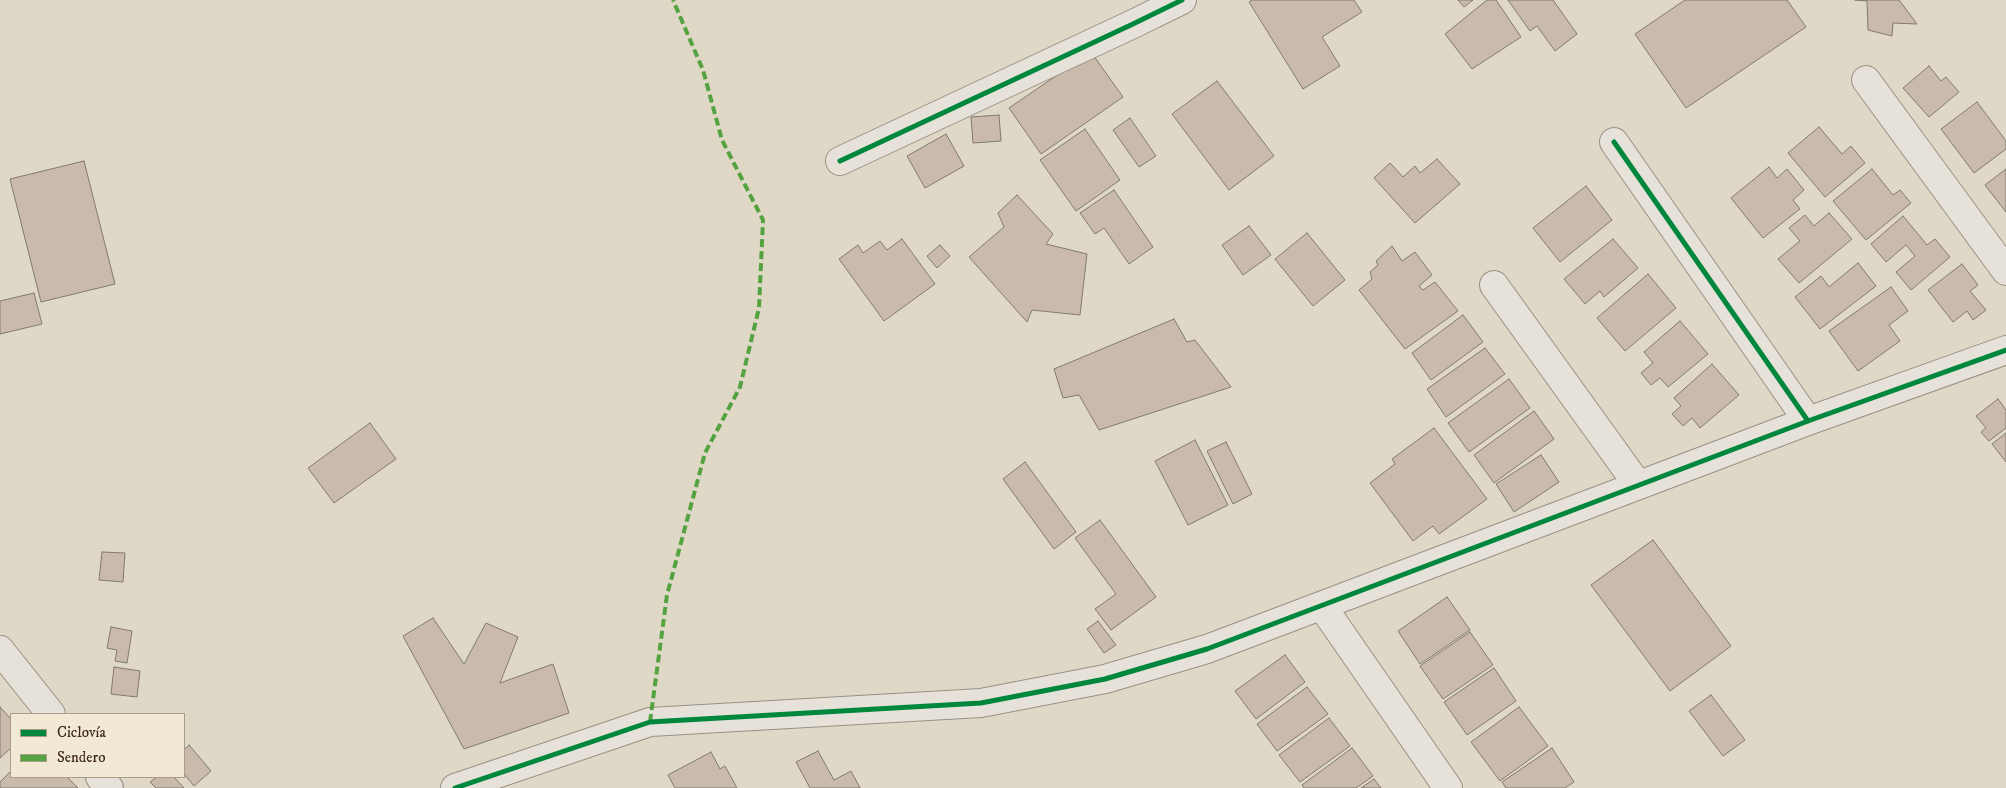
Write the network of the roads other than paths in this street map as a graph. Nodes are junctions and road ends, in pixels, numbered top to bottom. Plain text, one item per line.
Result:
1 (1182, 0) edge
2 (1866, 80) dead end
3 (1614, 142) dead end
4 (840, 161) dead end
5 (2006, 271) edge
6 (1494, 285) dead end
7 (2006, 350) edge
8 (1808, 420) junction
9 (1638, 485) junction
10 (1322, 606) junction
11 (0, 650) edge
12 (50, 713) edge
13 (101, 778) edge
14 (109, 788) edge
15 (455, 788) edge
16 (1448, 788) edge

1 - 4 street
2 - 5 street
3 - 8 street
6 - 9 street
7 - 8 street
8 - 9 street
9 - 10 street
10 - 15 street
10 - 16 street
11 - 12 street
13 - 14 street

